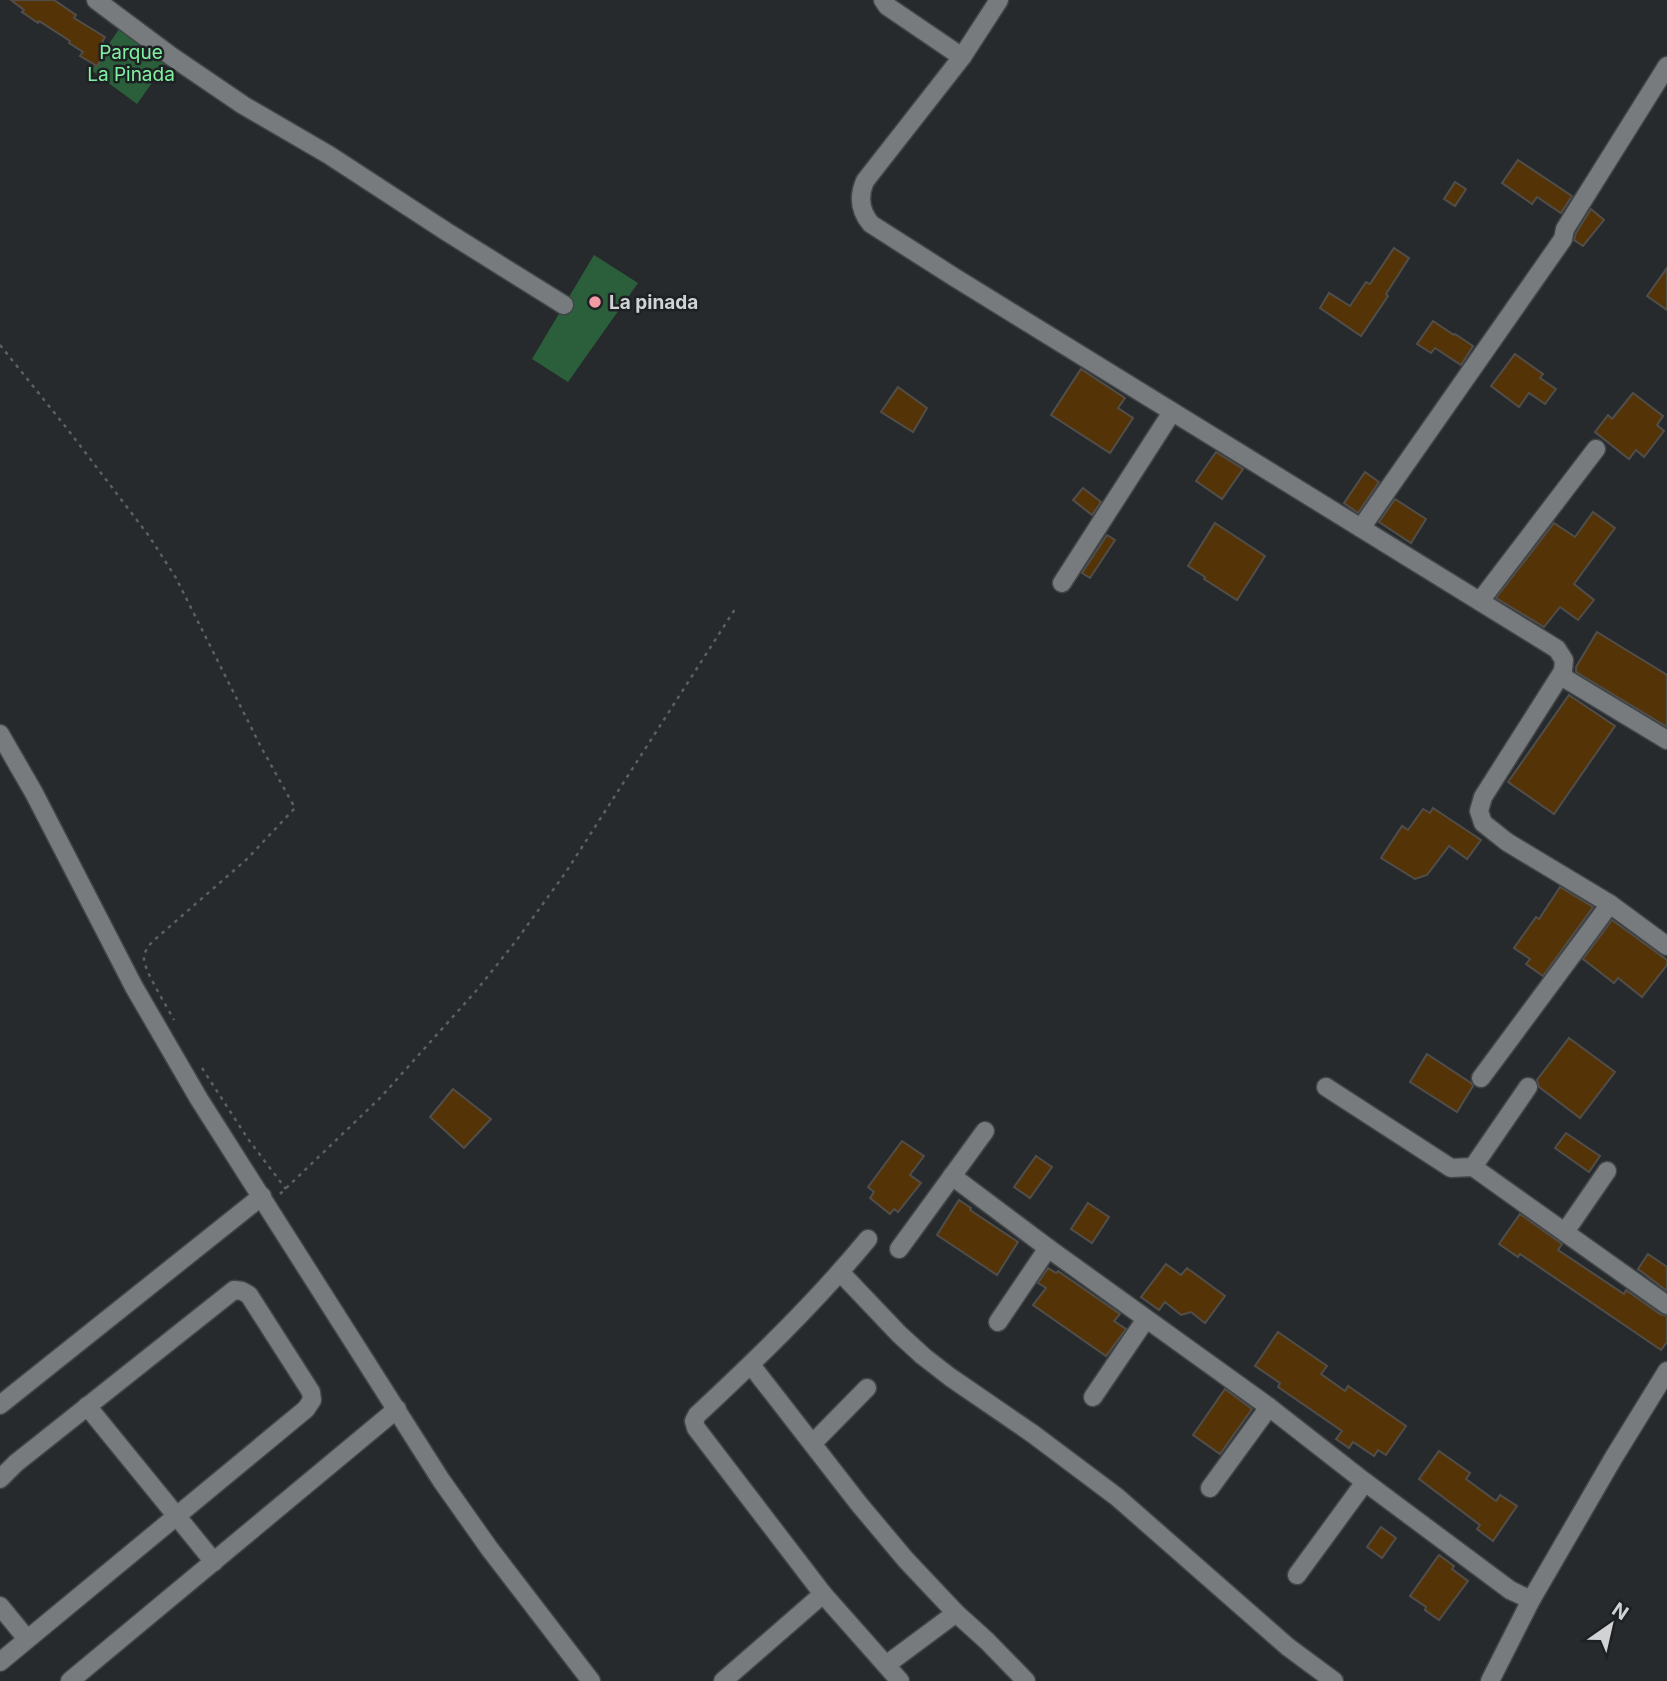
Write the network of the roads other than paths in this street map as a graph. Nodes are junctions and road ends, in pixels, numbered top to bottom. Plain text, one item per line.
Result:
1 (96, 0) edge
2 (883, 0) edge
3 (999, 0) edge
4 (962, 57) junction
5 (1667, 66) edge
6 (564, 305) dead end
7 (1172, 412) junction
8 (1596, 449) dead end
9 (1360, 528) junction
10 (1062, 583) dead end
11 (1480, 601) junction
12 (1561, 676) junction
13 (0, 734) edge
14 (1667, 740) edge
15 (1610, 904) junction
16 (1667, 946) edge
17 (1481, 1078) dead end
18 (1326, 1087) dead end
19 (1528, 1087) dead end
20 (985, 1131) dead end
21 (1473, 1167) junction
22 (1607, 1171) dead end
23 (952, 1176) junction
24 (265, 1201) junction
25 (1565, 1232) junction
26 (868, 1240) dead end
27 (1048, 1248) junction
28 (899, 1249) dead end
29 (841, 1273) junction
30 (1667, 1305) edge
31 (1146, 1319) junction
32 (998, 1321) dead end
33 (751, 1365) junction
34 (1667, 1371) edge
35 (867, 1388) dead end
36 (1093, 1397) dead end
37 (0, 1405) edge
38 (87, 1406) junction
39 (1269, 1407) junction
40 (397, 1409) junction
41 (813, 1443) junction
42 (0, 1479) edge
43 (1365, 1482) junction
44 (1210, 1488) dead end
45 (177, 1517) junction
46 (215, 1562) junction
47 (1297, 1575) dead end
48 (822, 1594) junction
49 (1531, 1600) junction
50 (0, 1606) edge
51 (956, 1613) junction
52 (27, 1639) junction
53 (0, 1662) edge
54 (886, 1665) junction
55 (1023, 1680) edge
56 (70, 1681) edge
57 (591, 1681) edge
58 (723, 1681) edge
59 (900, 1681) edge
60 (1334, 1681) edge
61 (1490, 1681) edge

1 - 6 street
2 - 4 street
3 - 4 street
4 - 7 street
5 - 9 street
7 - 9 street
7 - 10 street
8 - 11 street
9 - 11 street
11 - 12 street
12 - 14 street
12 - 15 street
13 - 24 street
15 - 16 street
15 - 17 street
18 - 21 street
19 - 21 street
20 - 23 street
21 - 25 street
22 - 25 street
23 - 27 street
23 - 28 street
24 - 37 street
24 - 40 street
25 - 30 street
26 - 29 street
27 - 31 street
27 - 32 street
29 - 33 street
29 - 60 street
31 - 36 street
31 - 39 street
33 - 41 street
33 - 48 street
34 - 49 street
35 - 41 street
38 - 42 street
38 - 45 street
38 - 45 street
39 - 43 street
39 - 44 street
40 - 46 street
40 - 57 street
41 - 51 street
43 - 47 street
43 - 49 street
45 - 46 street
45 - 52 street
46 - 56 street
48 - 54 street
48 - 58 street
49 - 61 street
50 - 52 street
51 - 54 street
51 - 55 street
52 - 53 street
54 - 59 street

